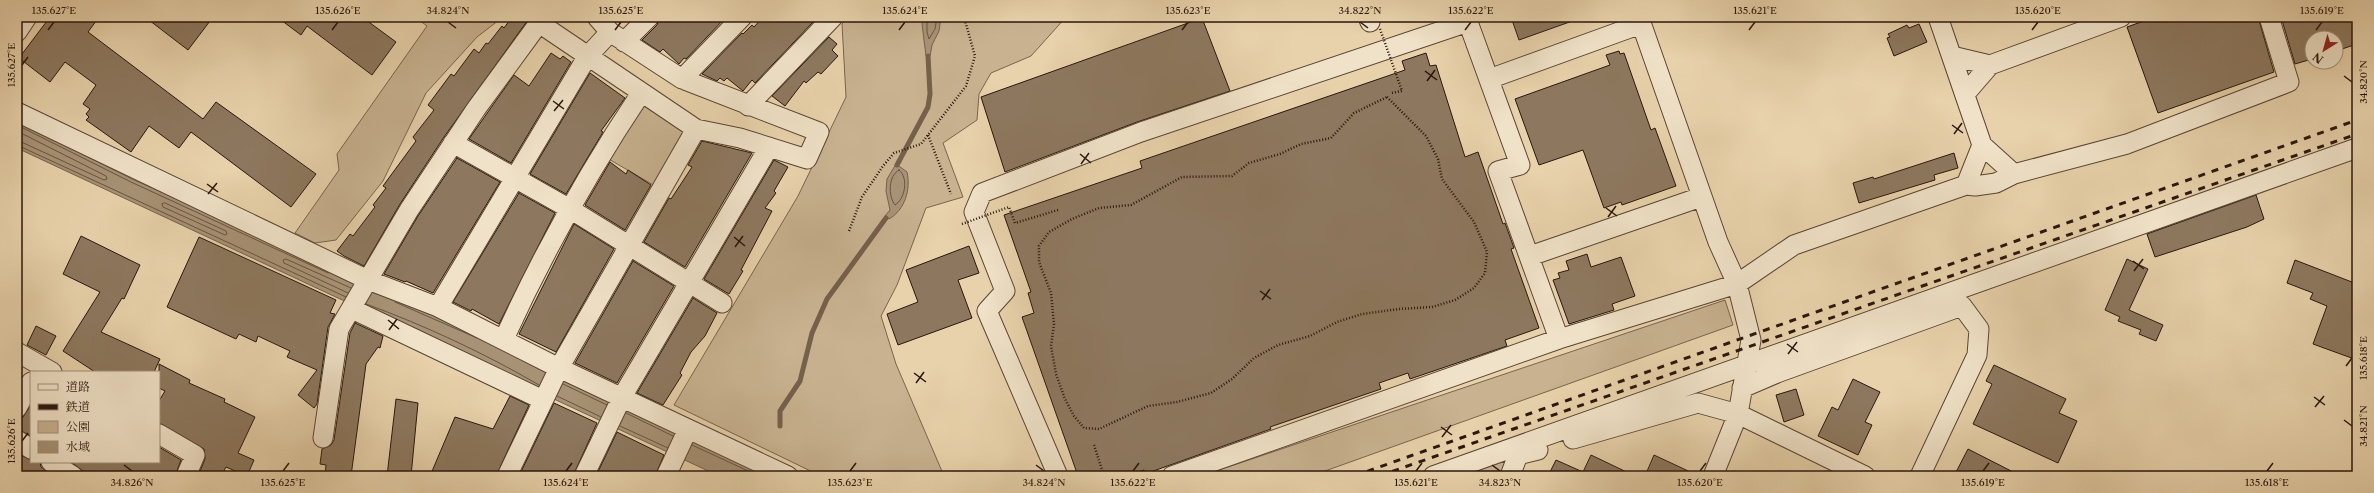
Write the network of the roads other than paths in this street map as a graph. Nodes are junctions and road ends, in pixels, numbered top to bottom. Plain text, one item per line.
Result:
1 (27, 17) edge
2 (597, 17) edge
3 (649, 17) edge
4 (742, 17) edge
5 (833, 17) edge
6 (1938, 17) edge
7 (2121, 17) edge
8 (2269, 17) edge
9 (1467, 19) edge
10 (1640, 21) edge
11 (17, 32) edge
12 (617, 37) junction
13 (1952, 56) junction
14 (586, 57) junction
15 (1990, 65) junction
16 (1489, 79) junction
17 (682, 80) junction
18 (641, 93) junction
19 (1965, 94) junction
20 (748, 106) junction
21 (17, 112) edge
22 (696, 129) junction
23 (453, 143) junction
24 (1982, 145) junction
25 (769, 147) junction
26 (2357, 148) edge
27 (2014, 174) junction
28 (513, 178) junction
29 (1966, 185) junction
30 (1701, 197) junction
31 (570, 208) junction
32 (628, 244) junction
33 (1530, 256) junction
34 (368, 280) junction
35 (690, 282) junction
36 (1737, 284) junction
37 (722, 303) dead end
38 (438, 307) junction
39 (352, 309) junction
40 (504, 339) junction
41 (1559, 339) junction
42 (17, 352) edge
43 (1746, 366) junction
44 (558, 368) junction
45 (43, 370) edge
46 (30, 384) edge
47 (1742, 388) junction
48 (622, 397) junction
49 (543, 400) junction
50 (17, 408) edge
51 (1738, 414) junction
52 (688, 428) junction
53 (160, 435) edge
54 (323, 438) dead end
55 (17, 440) edge
56 (30, 448) edge
57 (53, 463) edge
58 (73, 476) edge
59 (186, 476) edge
60 (507, 476) edge
61 (584, 476) edge
62 (666, 476) edge
63 (788, 476) edge
64 (1058, 476) edge
65 (1172, 476) edge
66 (1432, 476) edge
67 (1510, 476) edge
68 (1713, 476) edge
69 (1865, 476) edge
70 (1920, 476) edge

1 - 11 street
2 - 12 street
3 - 12 street
4 - 17 street
5 - 20 street
6 - 13 street
7 - 15 street
8 - 27 street
9 - 16 street
9 - 64 street
10 - 16 street
10 - 30 street
12 - 14 street
12 - 17 street
13 - 15 street
13 - 19 street
14 - 18 street
14 - 23 street
14 - 28 street
15 - 19 street
16 - 33 street
17 - 20 street
18 - 22 street
18 - 31 street
19 - 24 street
20 - 25 street
21 - 34 street
22 - 25 street
22 - 32 street
23 - 28 street
23 - 34 street
24 - 27 street
24 - 29 street
25 - 35 street
26 - 43 street
27 - 29 street
28 - 31 street
28 - 38 street
29 - 36 street
30 - 33 street
30 - 36 street
31 - 32 street
31 - 40 street
32 - 35 street
32 - 44 street
33 - 41 street
34 - 38 street
34 - 39 street
35 - 37 street
35 - 48 street
36 - 41 street
36 - 43 street
38 - 40 street
39 - 49 street
39 - 54 street
40 - 44 street
41 - 65 street
42 - 45 street
43 - 47 street
43 - 66 street
44 - 48 street
44 - 49 street
46 - 50 street
47 - 51 street
47 - 70 street
48 - 52 street
48 - 61 street
49 - 60 street
51 - 67 street
51 - 68 street
51 - 69 street
52 - 62 street
52 - 63 street
53 - 59 street
55 - 56 street
57 - 58 street

